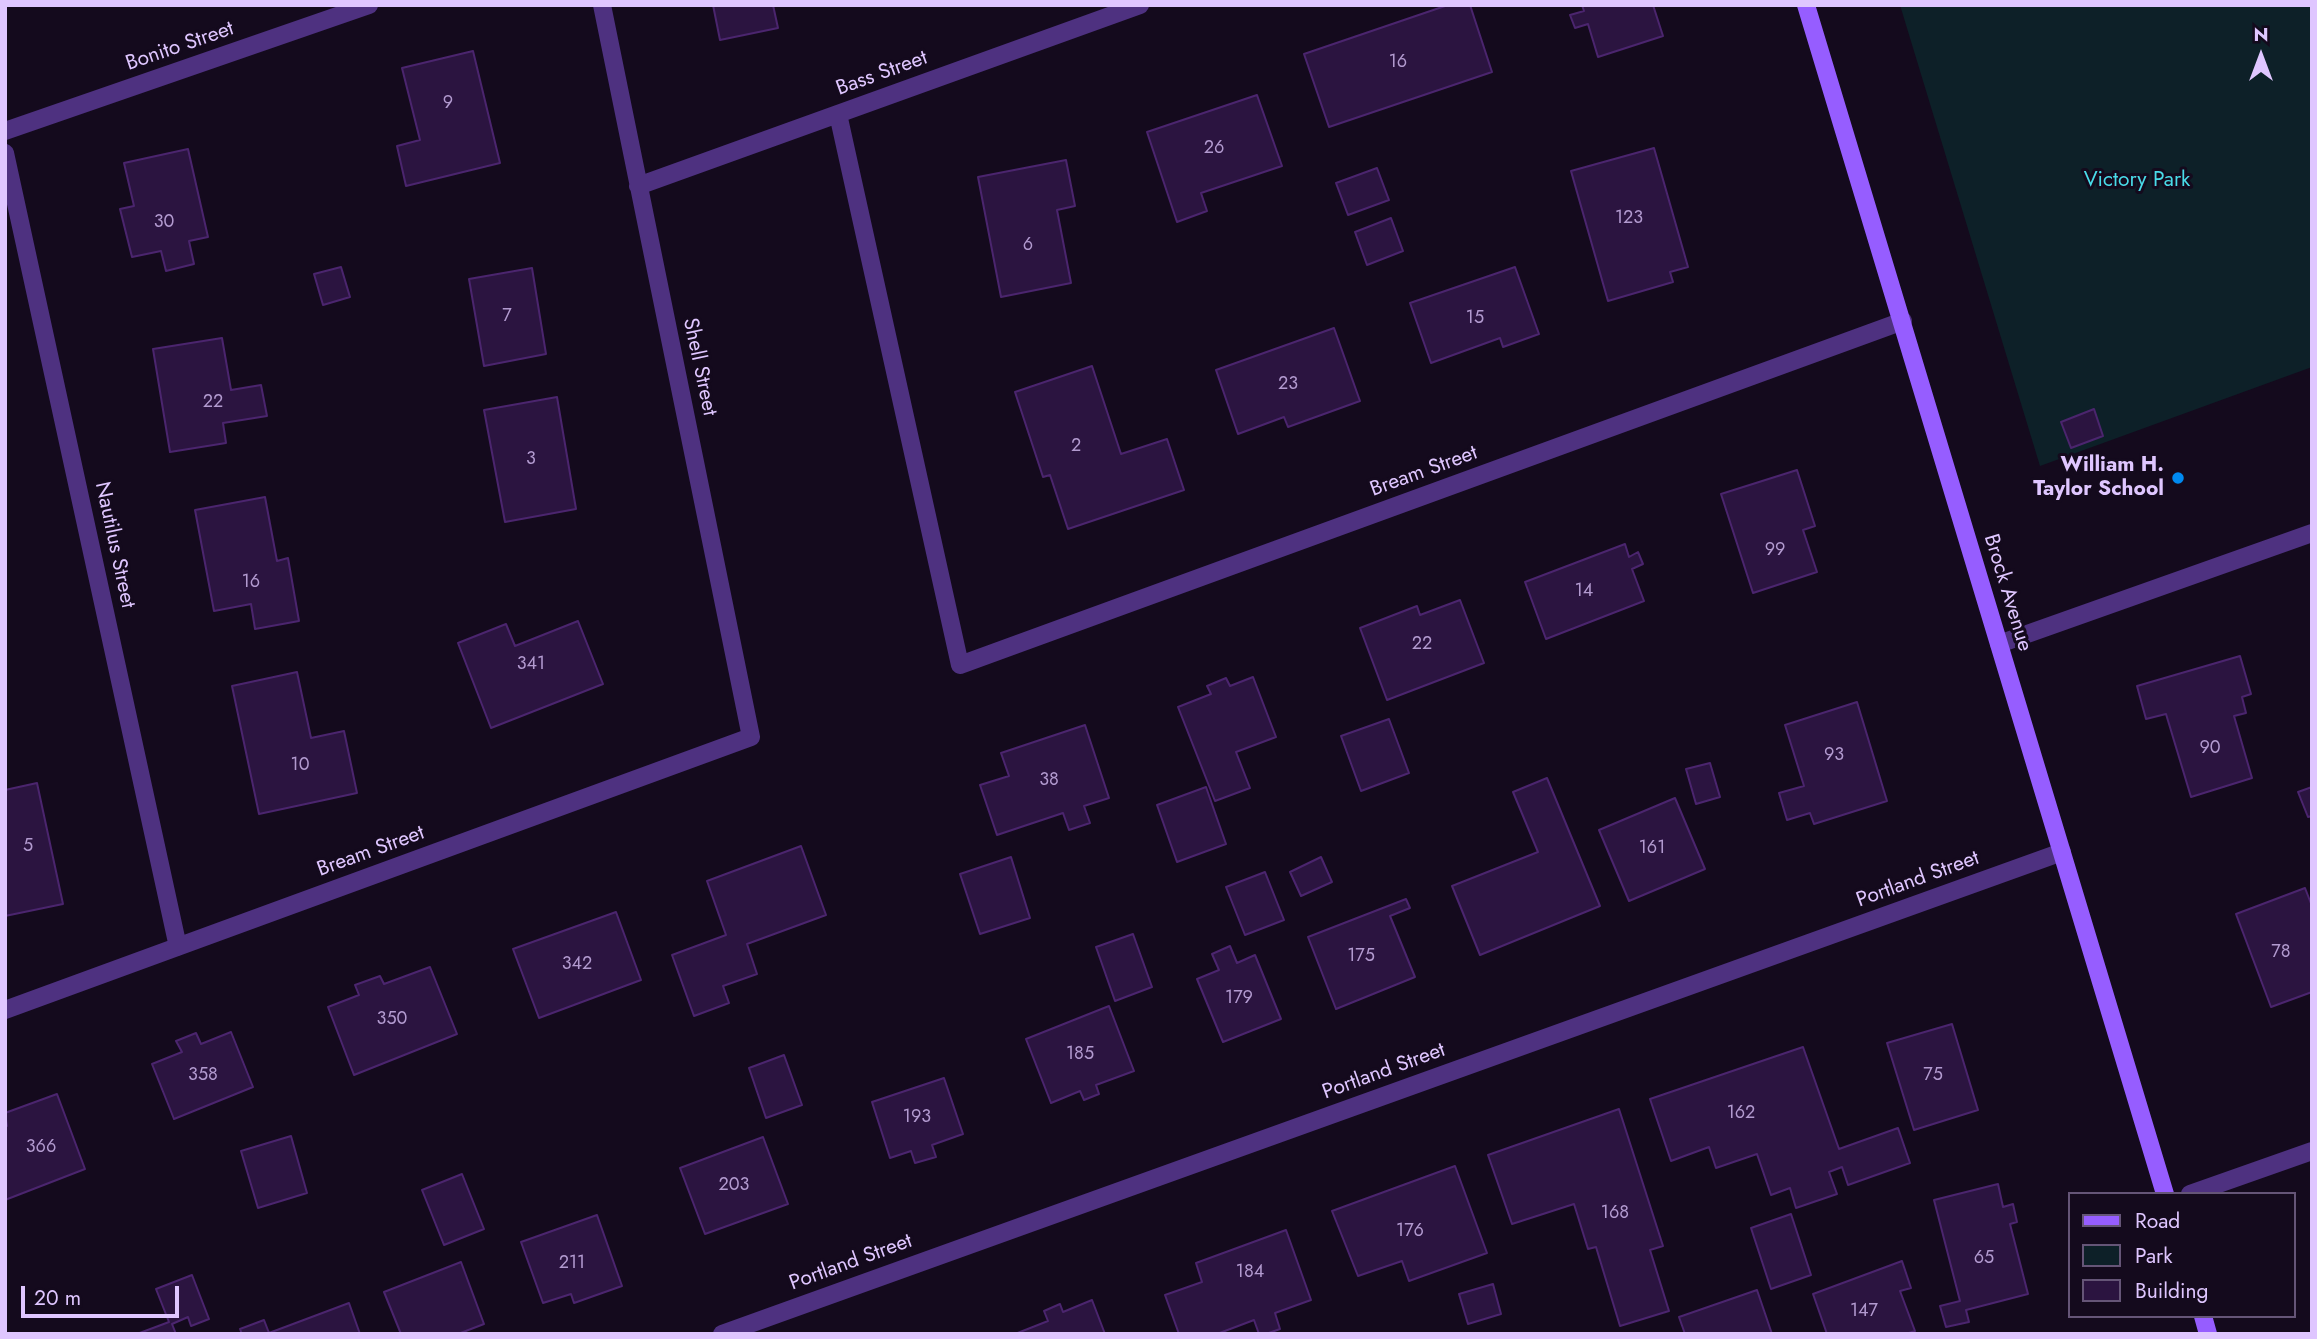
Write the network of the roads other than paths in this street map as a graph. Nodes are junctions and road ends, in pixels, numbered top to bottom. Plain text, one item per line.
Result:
1 (369, 5) edge
2 (602, 5) edge
3 (1140, 5) edge
4 (1806, 5) edge
5 (838, 114) junction
6 (5, 131) edge
7 (5, 153) edge
8 (638, 186) junction
9 (1903, 321) junction
10 (2312, 533) edge
11 (1999, 644) junction
12 (751, 737) joint
13 (2062, 852) junction
14 (178, 947) junction
15 (5, 1010) edge
16 (2312, 1151) edge
17 (2164, 1192) edge
18 (2196, 1192) edge
19 (722, 1334) edge

1 - 6 street, Bonito Street
2 - 8 street, Shell Street
3 - 5 street, Bass Street
4 - 9 main road, Brock Avenue
5 - 8 street, Bass Street
5 - 9 street, Bream Street
7 - 14 street, Nautilus Street
8 - 12 street, Shell Street
9 - 11 main road, Brock Avenue
10 - 11 street
11 - 13 main road, Brock Avenue
12 - 14 street, Bream Street
13 - 17 main road, Brock Avenue
13 - 19 street, Portland Street
14 - 15 street, Bream Street
16 - 18 street

